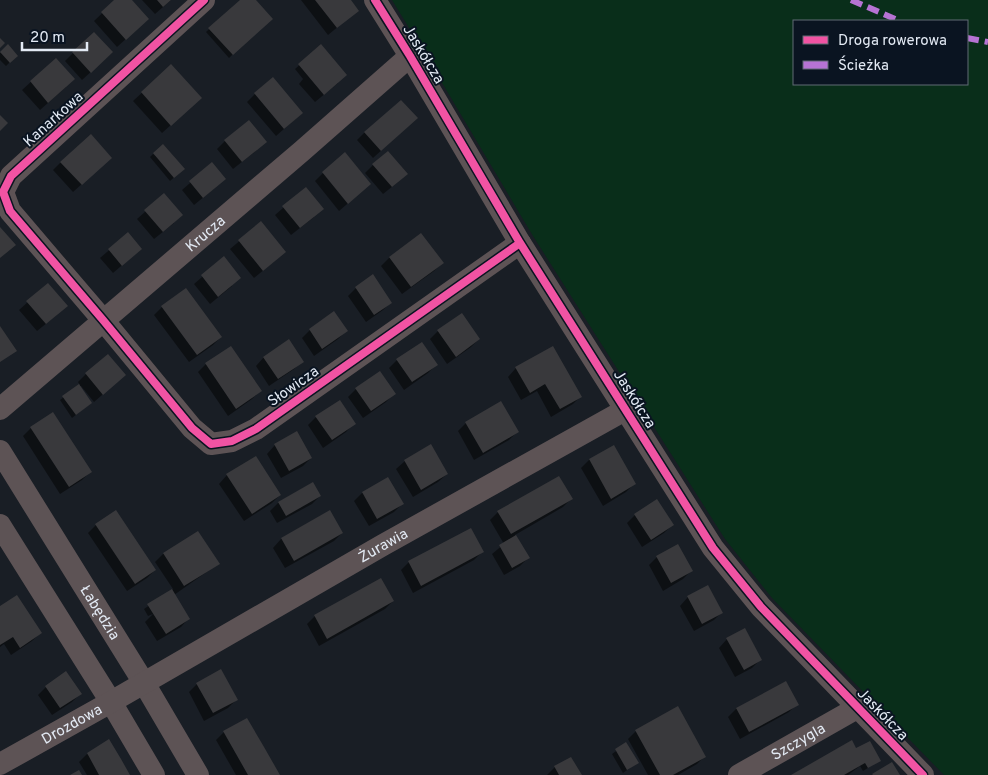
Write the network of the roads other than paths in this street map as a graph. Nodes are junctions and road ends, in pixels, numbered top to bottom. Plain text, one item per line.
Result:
1 (204, 0) edge
2 (375, 0) edge
3 (410, 56) junction
4 (520, 243) junction
5 (103, 320) junction
6 (0, 409) edge
7 (625, 410) junction
8 (0, 451) edge
9 (0, 525) edge
10 (144, 683) junction
11 (112, 702) junction
12 (857, 708) junction
13 (0, 764) edge
14 (154, 775) edge
15 (198, 775) edge
16 (739, 775) edge
17 (923, 775) edge

1 - 5 street, Kanarkowa
2 - 3 street, Jaskółcza
3 - 4 street, Jaskółcza
3 - 5 street, Krucza
4 - 5 street, Słowicza
4 - 7 street, Jaskółcza
5 - 6 street, Krucza
7 - 10 street, Żurawia
7 - 12 street, Jaskółcza
8 - 10 street, Łabędzia
9 - 11 street
10 - 11 street, Drozdowa
10 - 15 street, Łabędzia
11 - 13 street, Drozdowa
11 - 14 street
12 - 16 street, Szczygla
12 - 17 street, Jaskółcza

